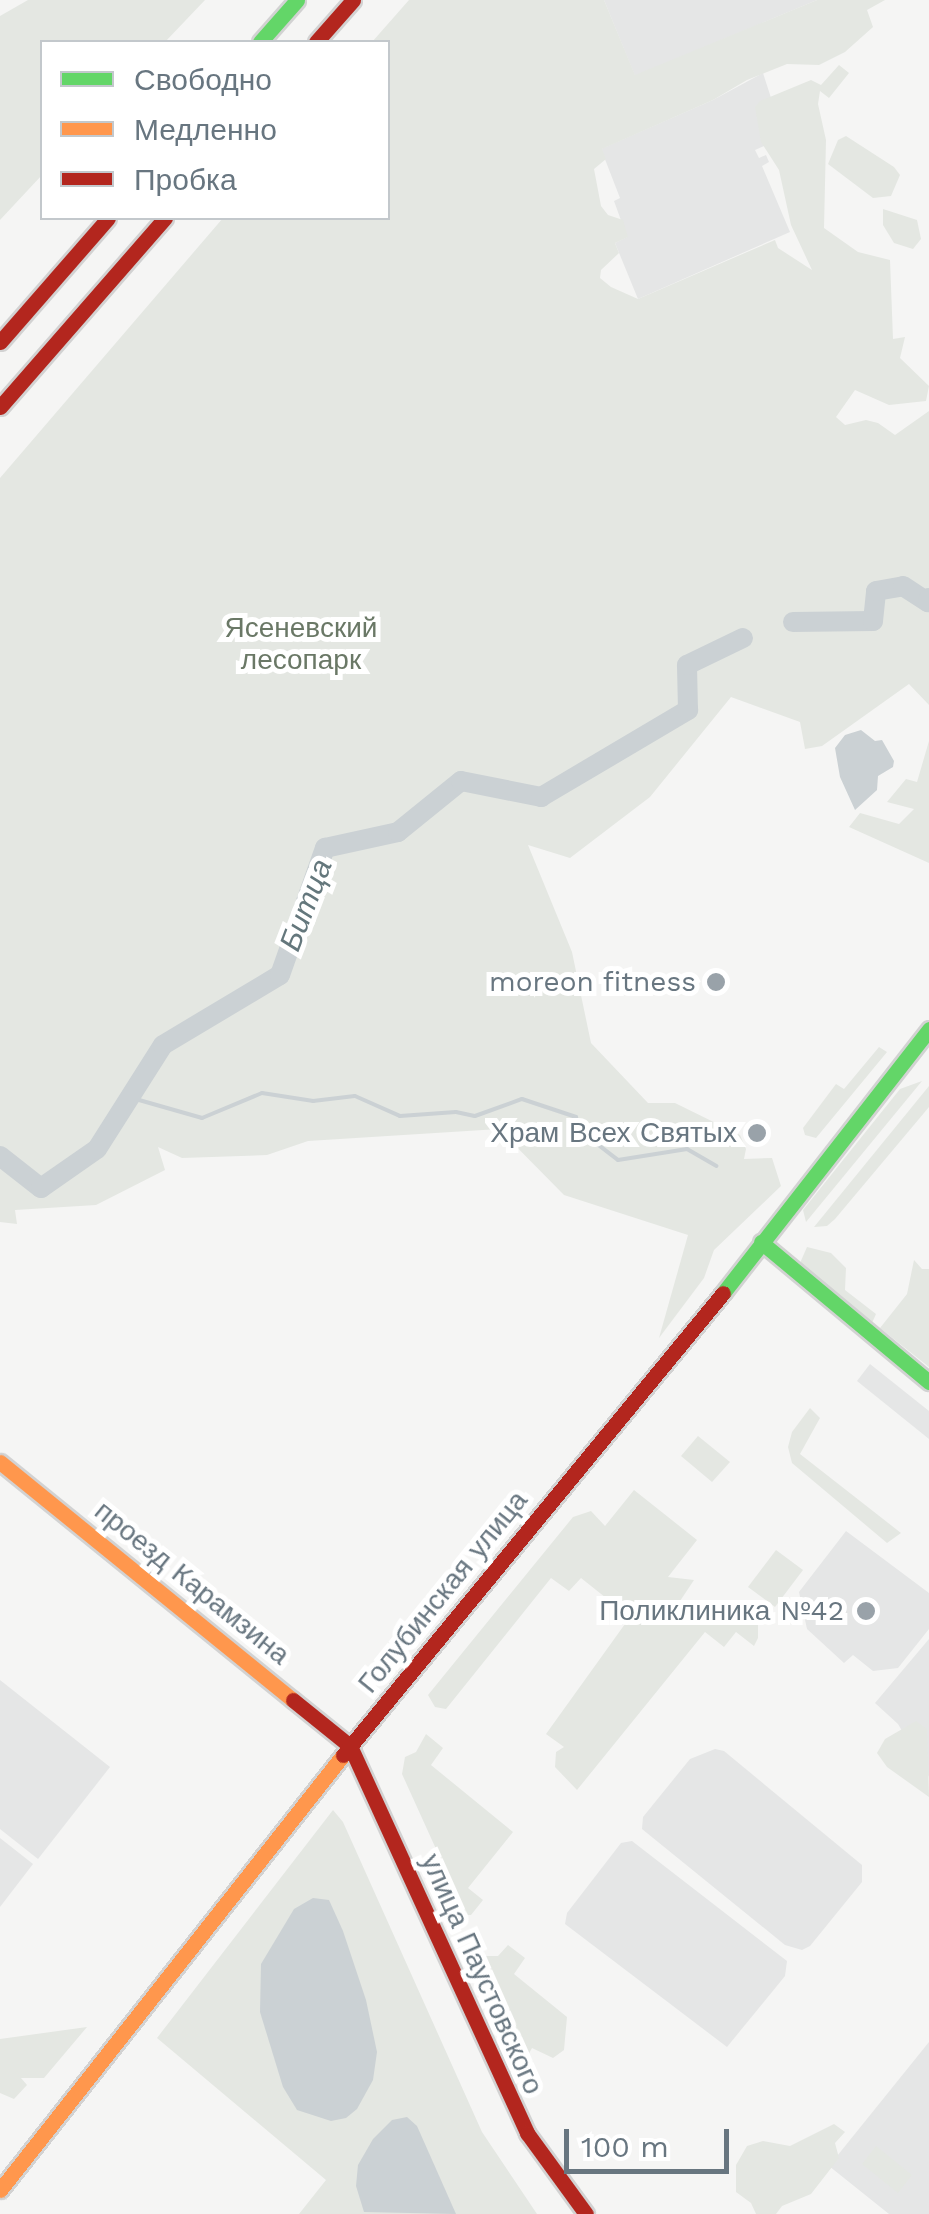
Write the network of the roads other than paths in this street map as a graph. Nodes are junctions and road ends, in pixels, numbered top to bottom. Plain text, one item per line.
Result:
1 (297, 0) edge
2 (353, 0) edge
3 (262, 40) edge
4 (318, 40) edge
5 (106, 220) edge
6 (163, 220) edge
7 (0, 342) edge
8 (0, 408) edge
9 (929, 1029) edge
10 (922, 1050) edge
11 (761, 1242) junction
12 (929, 1382) edge
13 (0, 1462) edge
14 (350, 1746) junction
15 (0, 2190) edge
16 (586, 2214) edge

1 - 3 main road
2 - 4 main road
5 - 7 main road
6 - 8 main road
9 - 10 main road, Голубинская улица
10 - 11 main road, Голубинская улица
11 - 12 main road
11 - 14 main road, Голубинская улица
13 - 14 main road, проезд Карамзина
14 - 15 main road, Голубинская улица
14 - 16 main road, улица Паустовского

